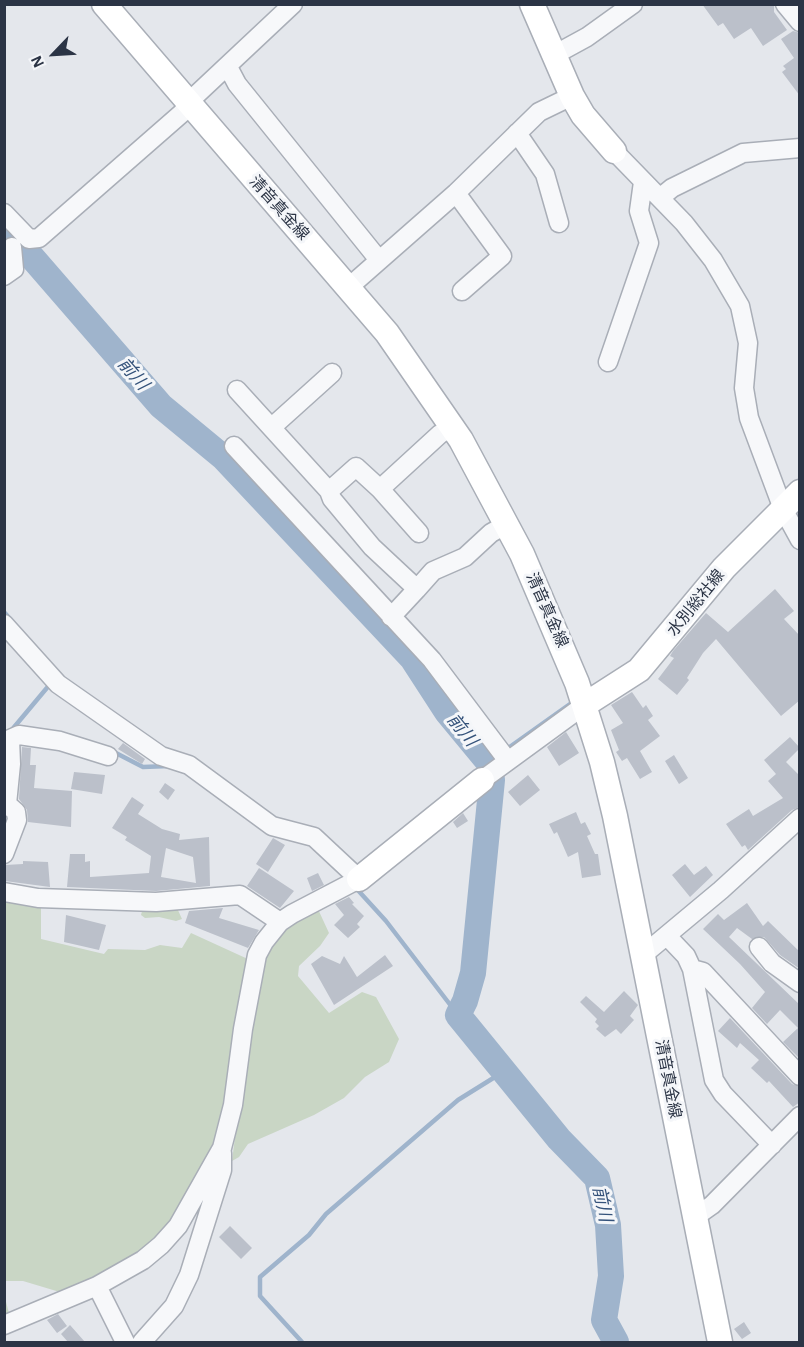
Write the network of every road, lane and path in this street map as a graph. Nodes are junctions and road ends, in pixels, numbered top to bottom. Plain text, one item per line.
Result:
1 (104, 4) edge
2 (293, 4) edge
3 (532, 4) edge
4 (633, 4) edge
5 (785, 4) edge
6 (800, 22) edge
7 (554, 55) junction
8 (228, 67) junction
9 (572, 96) junction
10 (188, 105) junction
11 (517, 133) junction
12 (800, 148) edge
13 (614, 151) joint
14 (643, 182) junction
15 (456, 193) junction
16 (661, 197) junction
17 (4, 213) edge
18 (559, 223) dead end
19 (12, 248) dead end
20 (379, 260) junction
21 (4, 276) edge
22 (349, 287) junction
23 (462, 291) dead end
24 (608, 362) dead end
25 (332, 374) dead end
26 (237, 390) dead end
27 (452, 427) junction
28 (272, 428) junction
29 (234, 446) dead end
30 (380, 489) junction
31 (329, 491) junction
32 (791, 500) edge
33 (507, 524) junction
34 (419, 533) dead end
35 (800, 540) edge
36 (417, 589) junction
37 (391, 617) junction
38 (4, 624) edge
39 (586, 704) junction
40 (108, 756) dead end
41 (496, 766) junction
42 (6, 804) edge
43 (800, 818) edge
44 (4, 854) edge
45 (353, 882) junction
46 (4, 892) edge
47 (280, 922) junction
48 (667, 936) junction
49 (759, 947) dead end
50 (643, 955) junction
51 (692, 969) junction
52 (800, 983) edge
53 (800, 1076) edge
54 (800, 1116) edge
55 (772, 1145) junction
56 (222, 1148) junction
57 (695, 1217) junction
58 (97, 1286) junction
59 (4, 1325) edge
60 (125, 1342) edge
61 (142, 1342) edge
62 (720, 1342) edge

1 - 10 main road, 清音真金線
2 - 8 street
3 - 7 main road
4 - 7 street
5 - 6 street
7 - 9 main road
8 - 10 street
8 - 20 street
9 - 11 street
9 - 13 main road
10 - 17 street
10 - 22 main road, 清音真金線
11 - 15 street
11 - 18 street
12 - 16 street
13 - 14 street
14 - 16 street
14 - 24 street
15 - 20 street
15 - 23 street
16 - 32 street
19 - 21 street
20 - 22 street
22 - 27 main road, 清音真金線
25 - 28 street
26 - 28 street
27 - 30 street
27 - 33 main road, 清音真金線
28 - 31 street
29 - 37 street
30 - 31 street
30 - 34 street
31 - 36 street
32 - 35 street
32 - 39 main road, 水別総社線
33 - 36 street
33 - 39 main road, 清音真金線
36 - 37 street
37 - 41 street
38 - 45 street
39 - 41 street
39 - 50 main road, 清音真金線
40 - 42 street
41 - 45 main road
42 - 44 street
43 - 48 street
45 - 47 street
46 - 47 street
47 - 56 street
48 - 50 street
48 - 51 street
49 - 52 street
50 - 57 main road, 清音真金線
51 - 53 street
51 - 55 street
54 - 55 street
55 - 57 street
56 - 58 street
56 - 61 street
57 - 62 main road, 清音真金線
58 - 59 street
58 - 60 street

